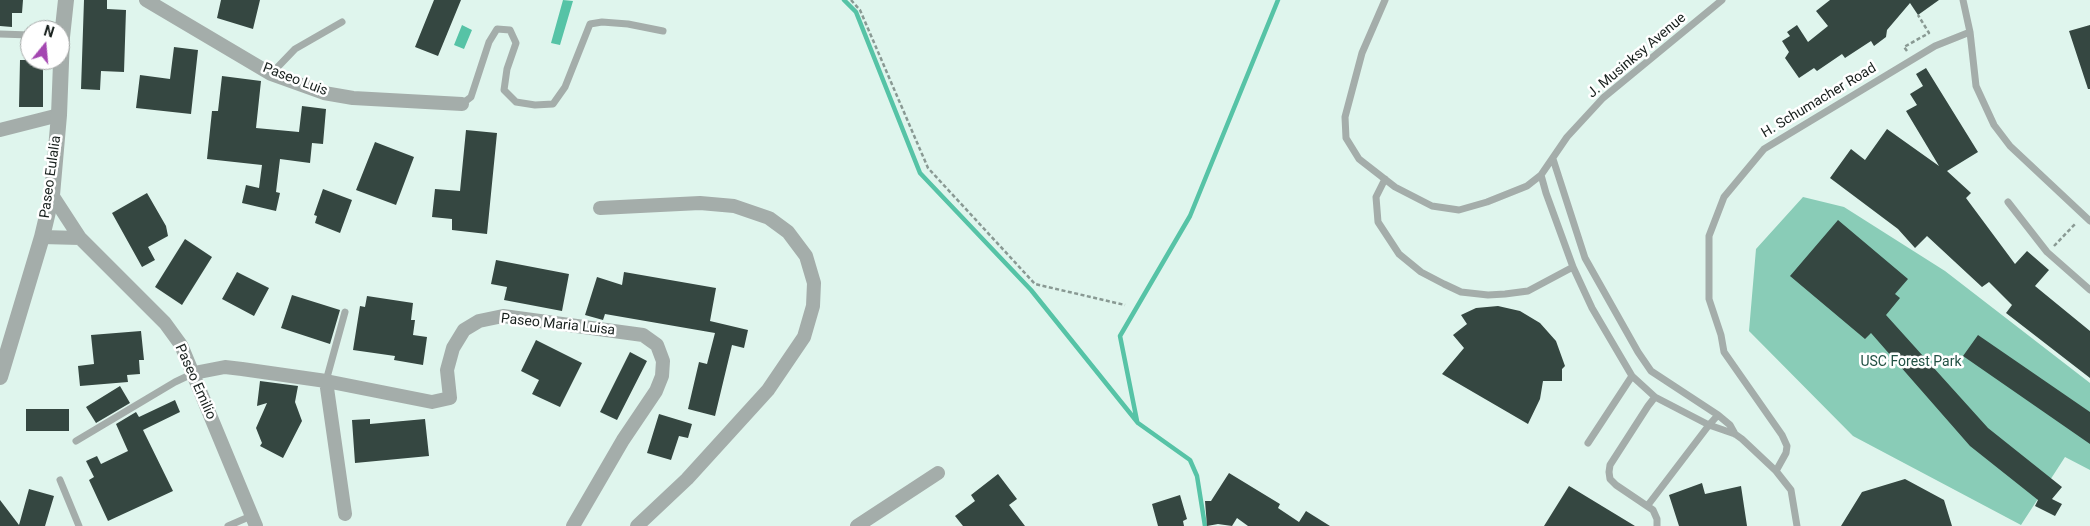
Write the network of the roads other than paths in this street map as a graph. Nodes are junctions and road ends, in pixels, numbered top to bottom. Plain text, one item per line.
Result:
1 (66, 0) edge
2 (146, 0) edge
3 (1385, 0) edge
4 (1722, 0) edge
5 (1963, 0) edge
6 (63, 20) edge
7 (342, 22) dead end
8 (664, 31) dead end
9 (1970, 32) junction
10 (0, 34) edge
11 (20, 35) edge
12 (60, 70) edge
13 (271, 74) junction
14 (462, 104) joint
15 (59, 115) junction
16 (0, 130) edge
17 (1553, 159) junction
18 (1541, 175) junction
19 (1385, 178) junction
20 (52, 195) junction
21 (2008, 202) dead end
22 (600, 208) dead end
23 (2090, 221) edge
24 (42, 237) junction
25 (80, 238) junction
26 (1573, 267) junction
27 (2090, 289) edge
28 (345, 312) dead end
29 (194, 373) junction
30 (1632, 376) junction
31 (0, 377) edge
32 (326, 380) junction
33 (1655, 397) junction
34 (1718, 415) junction
35 (1709, 425) junction
36 (1735, 434) junction
37 (76, 441) dead end
38 (1588, 442) dead end
39 (1776, 471) junction
40 (938, 472) dead end
41 (60, 480) dead end
42 (1648, 505) junction
43 (345, 514) dead end
44 (253, 521) edge
45 (79, 526) edge
46 (228, 526) edge
47 (573, 526) edge
48 (637, 526) edge
49 (857, 526) edge
50 (1657, 526) edge
51 (1797, 526) edge

1 - 6 street, Paseo Eulalia
2 - 13 street, Paseo Luis
3 - 19 lane, J. Musinksy Avenue
4 - 17 lane, J. Musinksy Avenue
5 - 9 lane
7 - 13 lane
8 - 14 lane
9 - 23 lane
9 - 39 lane, H. Schumacher Road
10 - 11 lane
12 - 15 street, Paseo Eulalia
13 - 14 street, Paseo Luis
15 - 16 street
15 - 20 street, Paseo Eulalia
17 - 18 lane, J. Musinksy Avenue
17 - 34 lane
18 - 19 lane, J. Musinksy Avenue
18 - 26 lane
19 - 26 lane
20 - 24 street, Paseo Eulalia
20 - 25 street, Paseo Emilio
21 - 27 lane
22 - 48 street
24 - 25 street
24 - 31 street, Paseo Eulalia
25 - 29 street, Paseo Emilio
26 - 30 lane
28 - 32 lane
29 - 32 street, Paseo Maria Luisa
29 - 37 lane
29 - 44 street, Paseo Emilio
30 - 33 lane
30 - 38 lane
32 - 43 street
32 - 47 street, Paseo Maria Luisa
33 - 35 lane
33 - 42 lane
34 - 35 lane
34 - 36 lane
35 - 36 lane
35 - 42 lane
36 - 39 lane
39 - 51 lane
40 - 49 street
41 - 45 lane
42 - 50 lane
44 - 46 lane

